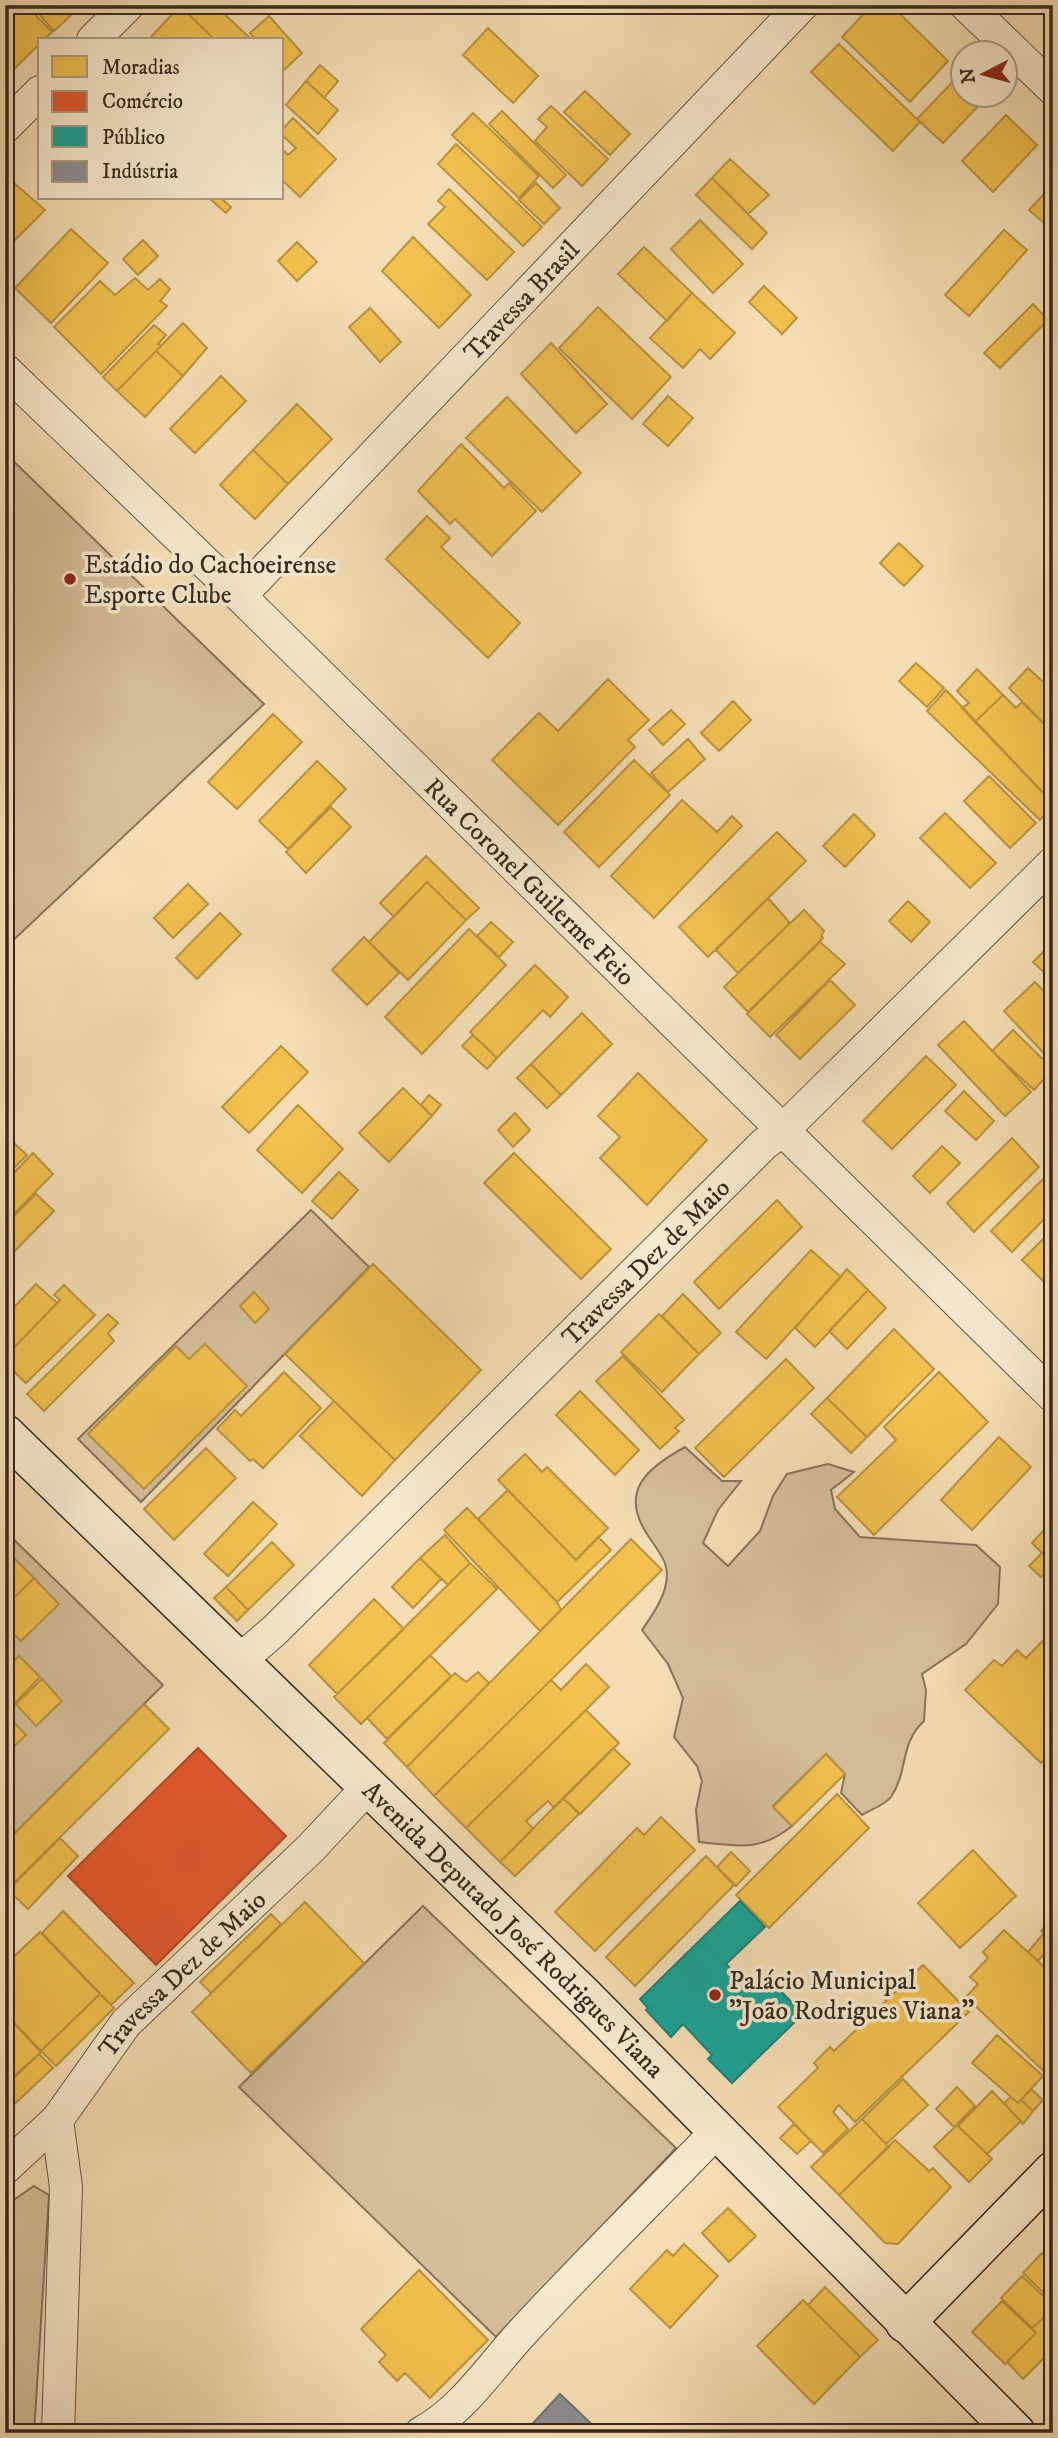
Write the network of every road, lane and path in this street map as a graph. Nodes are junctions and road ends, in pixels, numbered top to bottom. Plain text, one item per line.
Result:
1 (128, 5) edge
2 (802, 5) edge
3 (966, 5) edge
4 (95, 38) edge
5 (1053, 89) edge
6 (38, 94) edge
7 (5, 127) edge
8 (5, 370) edge
9 (240, 596) junction
10 (1053, 863) edge
11 (784, 1129) junction
12 (1053, 1396) edge
13 (5, 1434) edge
14 (239, 1661) junction
15 (368, 1787) junction
16 (57, 2120) junction
17 (718, 2130) junction
18 (5, 2168) edge
19 (1053, 2171) edge
20 (905, 2323) junction
21 (58, 2433) edge
22 (421, 2433) edge
23 (1016, 2433) edge

1 - 4 street
2 - 9 street, Travessa Brasil
3 - 5 street
6 - 7 street
8 - 9 street, Rua Coronel Guilerme Feio
9 - 11 street, Rua Coronel Guilerme Feio
10 - 11 street, Travessa Dez de Maio
11 - 12 street, Rua Coronel Guilerme Feio
11 - 14 street, Travessa Dez de Maio
13 - 14 street, Avenida Deputado José Rodrigues Viana
14 - 15 street, Avenida Deputado José Rodrigues Viana
15 - 16 street, Travessa Dez de Maio
15 - 17 street, Avenida Deputado José Rodrigues Viana
16 - 18 street, Travessa Dez de Maio
16 - 21 street
17 - 20 street, Avenida Deputado José Rodrigues Viana
17 - 22 street
19 - 20 street
20 - 23 street, Avenida Deputado José Rodrigues Viana

